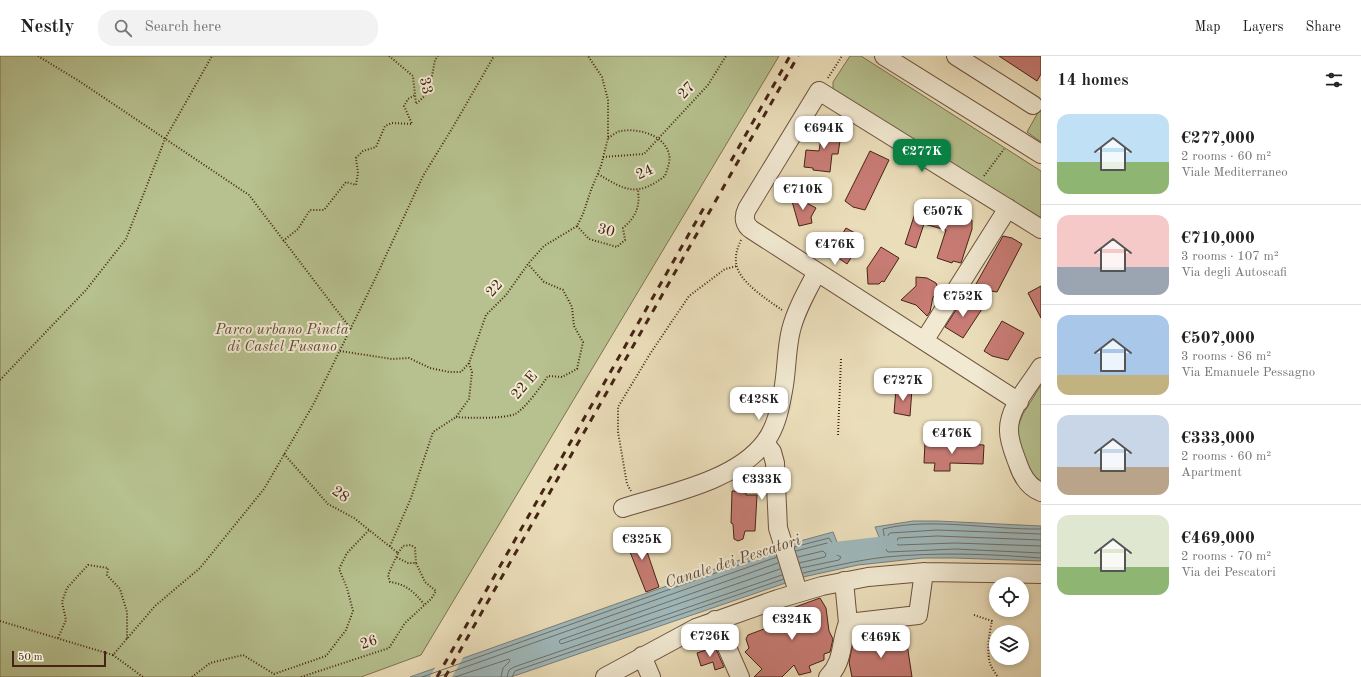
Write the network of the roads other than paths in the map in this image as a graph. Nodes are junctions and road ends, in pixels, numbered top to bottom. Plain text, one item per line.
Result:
1 (884, 56) edge
2 (956, 56) edge
3 (1034, 103) edge
4 (1041, 154) edge
5 (1008, 208) junction
6 (1041, 229) edge
7 (817, 272) junction
8 (924, 341) junction
9 (1041, 368) edge
10 (1019, 402) junction
11 (765, 443) junction
12 (1041, 492) edge
13 (623, 508) dead end
14 (924, 572) junction
15 (1041, 574) edge
16 (844, 581) junction
17 (798, 592) junction
18 (715, 620) junction
19 (848, 623) junction
20 (642, 656) junction
21 (605, 677) edge
22 (652, 677) edge
23 (740, 677) edge
24 (828, 677) edge

1 - 4 street
2 - 3 street
5 - 6 street
5 - 7 street
5 - 8 street
7 - 8 street
7 - 11 street
8 - 10 street
9 - 10 street
10 - 12 street
11 - 13 street
11 - 17 street
14 - 15 street
14 - 16 street
14 - 19 street
16 - 17 street
16 - 19 street
17 - 18 street
18 - 20 street
18 - 23 street
19 - 24 street
20 - 21 street
20 - 22 street

